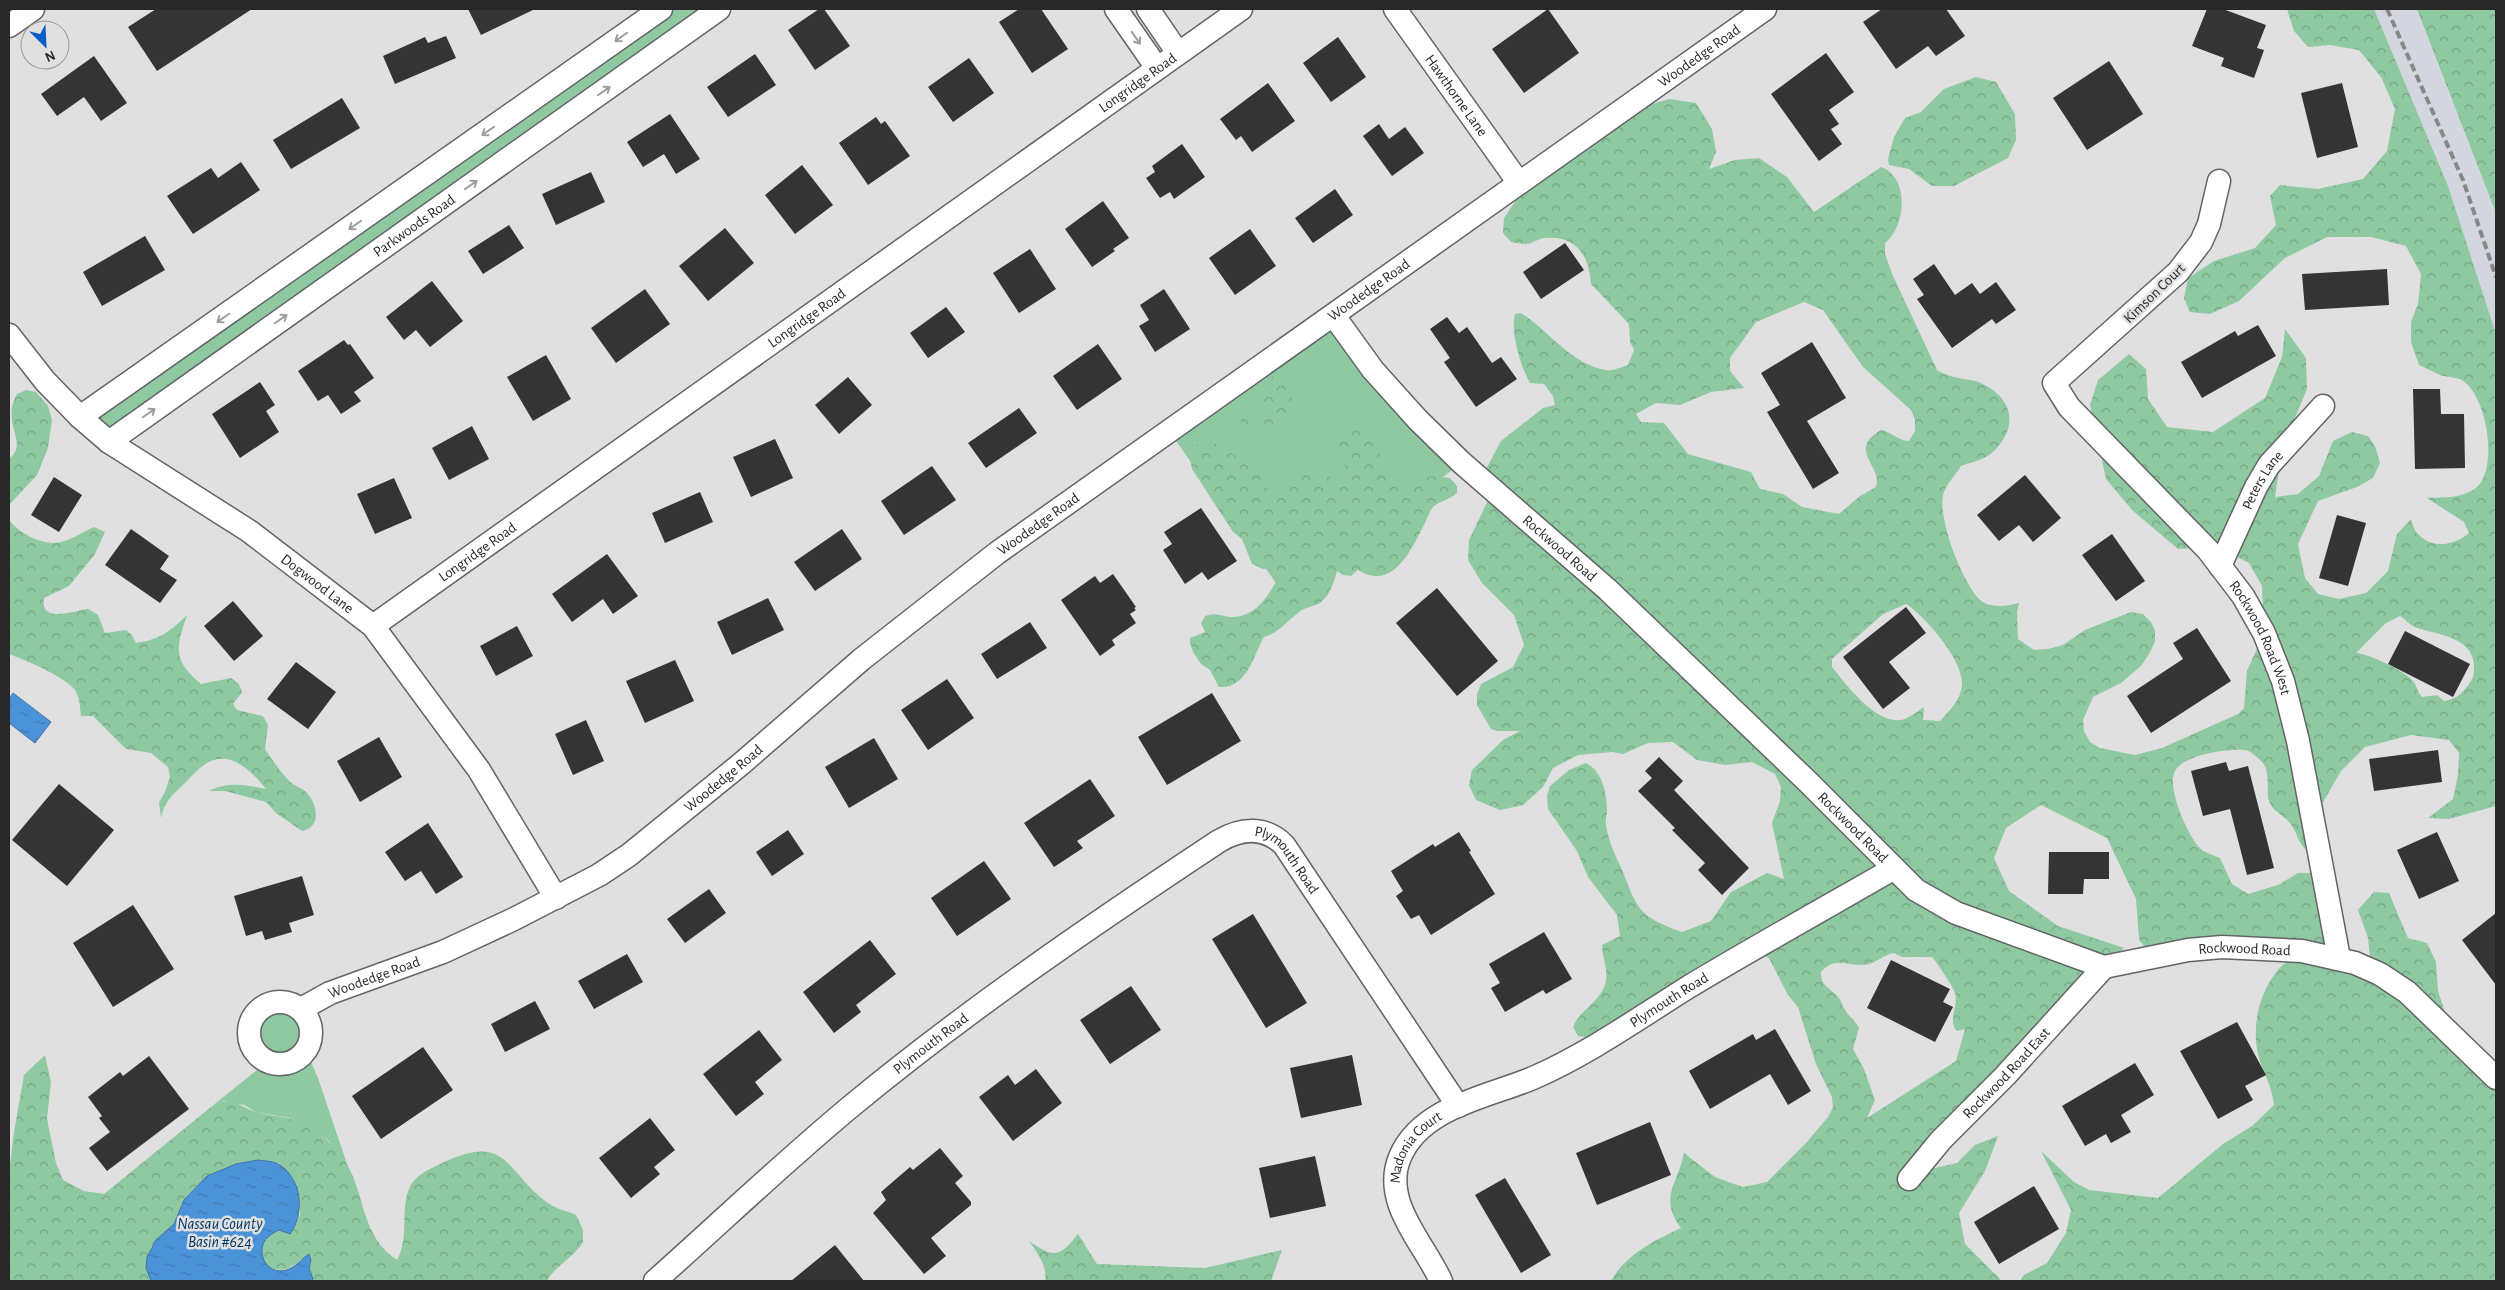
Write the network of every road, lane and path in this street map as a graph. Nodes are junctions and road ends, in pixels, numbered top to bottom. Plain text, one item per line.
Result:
1 (33, 9) edge
2 (660, 9) edge
3 (719, 9) edge
4 (1116, 9) edge
5 (1148, 9) edge
6 (1241, 9) edge
7 (1395, 9) edge
8 (1765, 9) edge
9 (9, 26) edge
10 (1178, 53) junction
11 (1157, 68) junction
12 (2219, 181) dead end
13 (1519, 182) junction
14 (1334, 316) junction
15 (9, 335) edge
16 (2054, 382) joint
17 (2323, 406) dead end
18 (80, 418) junction
19 (109, 442) junction
20 (2220, 566) junction
21 (373, 626) junction
22 (1893, 869) junction
23 (556, 898) junction
24 (2339, 958) junction
25 (2104, 967) junction
26 (301, 1009) dead end
27 (2496, 1078) edge
28 (1458, 1106) junction
29 (1909, 1179) dead end
30 (655, 1281) edge
31 (1441, 1281) edge

1 - 9 street
2 -> 18 street
19 -> 3 street, Parkwoods Road
4 -> 11 street
5 - 10 street
6 - 10 street, Longridge Road
7 - 13 street, Hawthorne Lane
8 - 13 street, Woodedge Road
10 - 11 street, Longridge Road
11 - 21 street, Longridge Road
12 - 16 street, Kimson Court
13 - 14 street, Woodedge Road
14 - 22 street, Rockwood Road
14 - 23 street, Woodedge Road
15 - 18 street, Dogwood Lane
16 - 20 street, Rockwood Road West
17 - 20 street, Peters Lane
18 - 19 street, Dogwood Lane
19 - 21 street, Dogwood Lane
20 - 24 street, Rockwood Road West
21 - 23 street, Dogwood Lane
22 - 25 street, Rockwood Road
22 - 28 street, Plymouth Road
23 - 26 street, Woodedge Road
24 - 25 street, Rockwood Road
24 - 27 street, Rockwood Road
25 - 29 street, Rockwood Road East
28 - 30 street, Plymouth Road
28 - 31 street, Madonia Court

